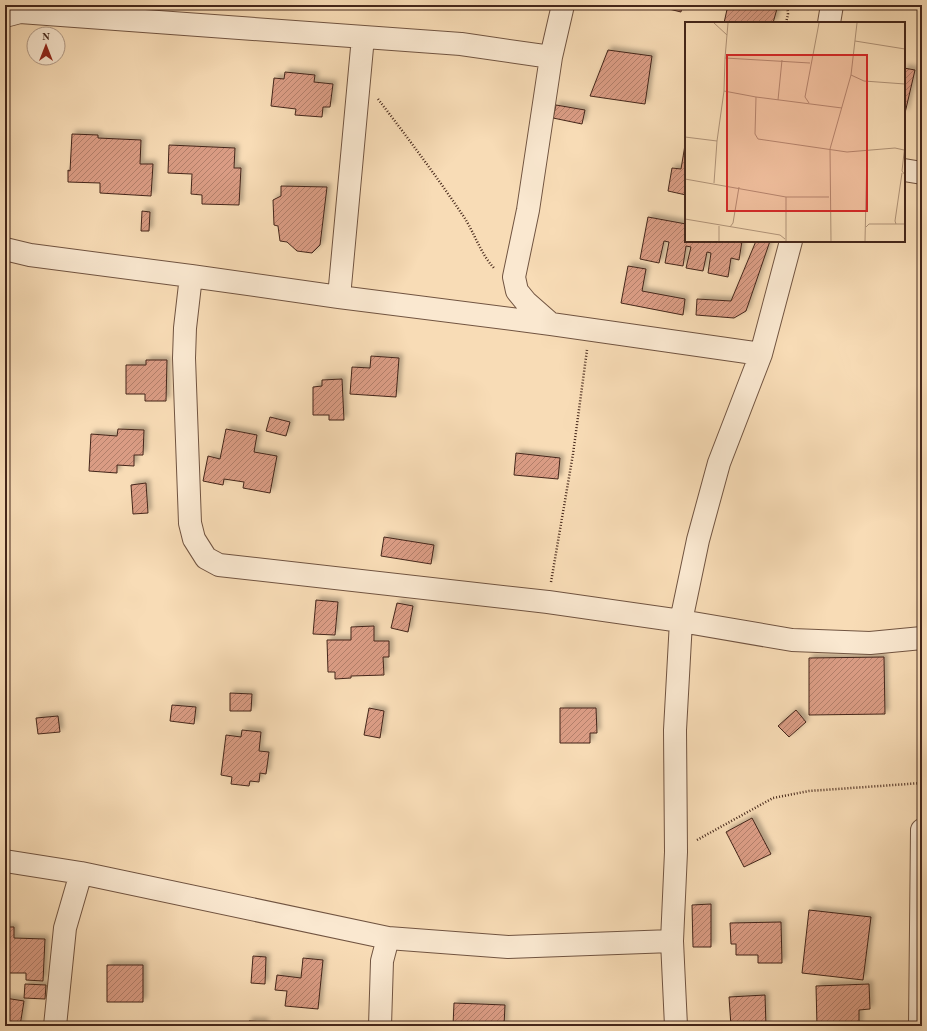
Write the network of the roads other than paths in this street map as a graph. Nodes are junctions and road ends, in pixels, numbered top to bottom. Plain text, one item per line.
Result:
1 (563, 5) edge
2 (832, 5) edge
3 (5, 16) edge
4 (829, 22) edge
5 (363, 37) junction
6 (551, 57) junction
7 (905, 170) edge
8 (922, 173) edge
9 (791, 242) edge
10 (5, 249) edge
11 (191, 276) junction
12 (339, 297) junction
13 (551, 324) junction
14 (761, 354) junction
15 (681, 621) junction
16 (922, 638) edge
17 (922, 830) edge
18 (5, 861) edge
19 (81, 873) junction
20 (388, 938) junction
21 (672, 941) junction
22 (55, 1026) edge
23 (380, 1026) edge
24 (676, 1026) edge
25 (920, 1026) edge

1 - 6 street
2 - 4 street
3 - 5 street
5 - 6 street
5 - 12 street
6 - 13 street
7 - 8 street
9 - 14 street
10 - 11 street
11 - 12 street
11 - 15 street
12 - 13 street
13 - 14 street
14 - 15 street
15 - 16 street
15 - 21 street
17 - 25 street
18 - 19 street
19 - 20 street
19 - 22 street
20 - 21 street
20 - 23 street
21 - 24 street

